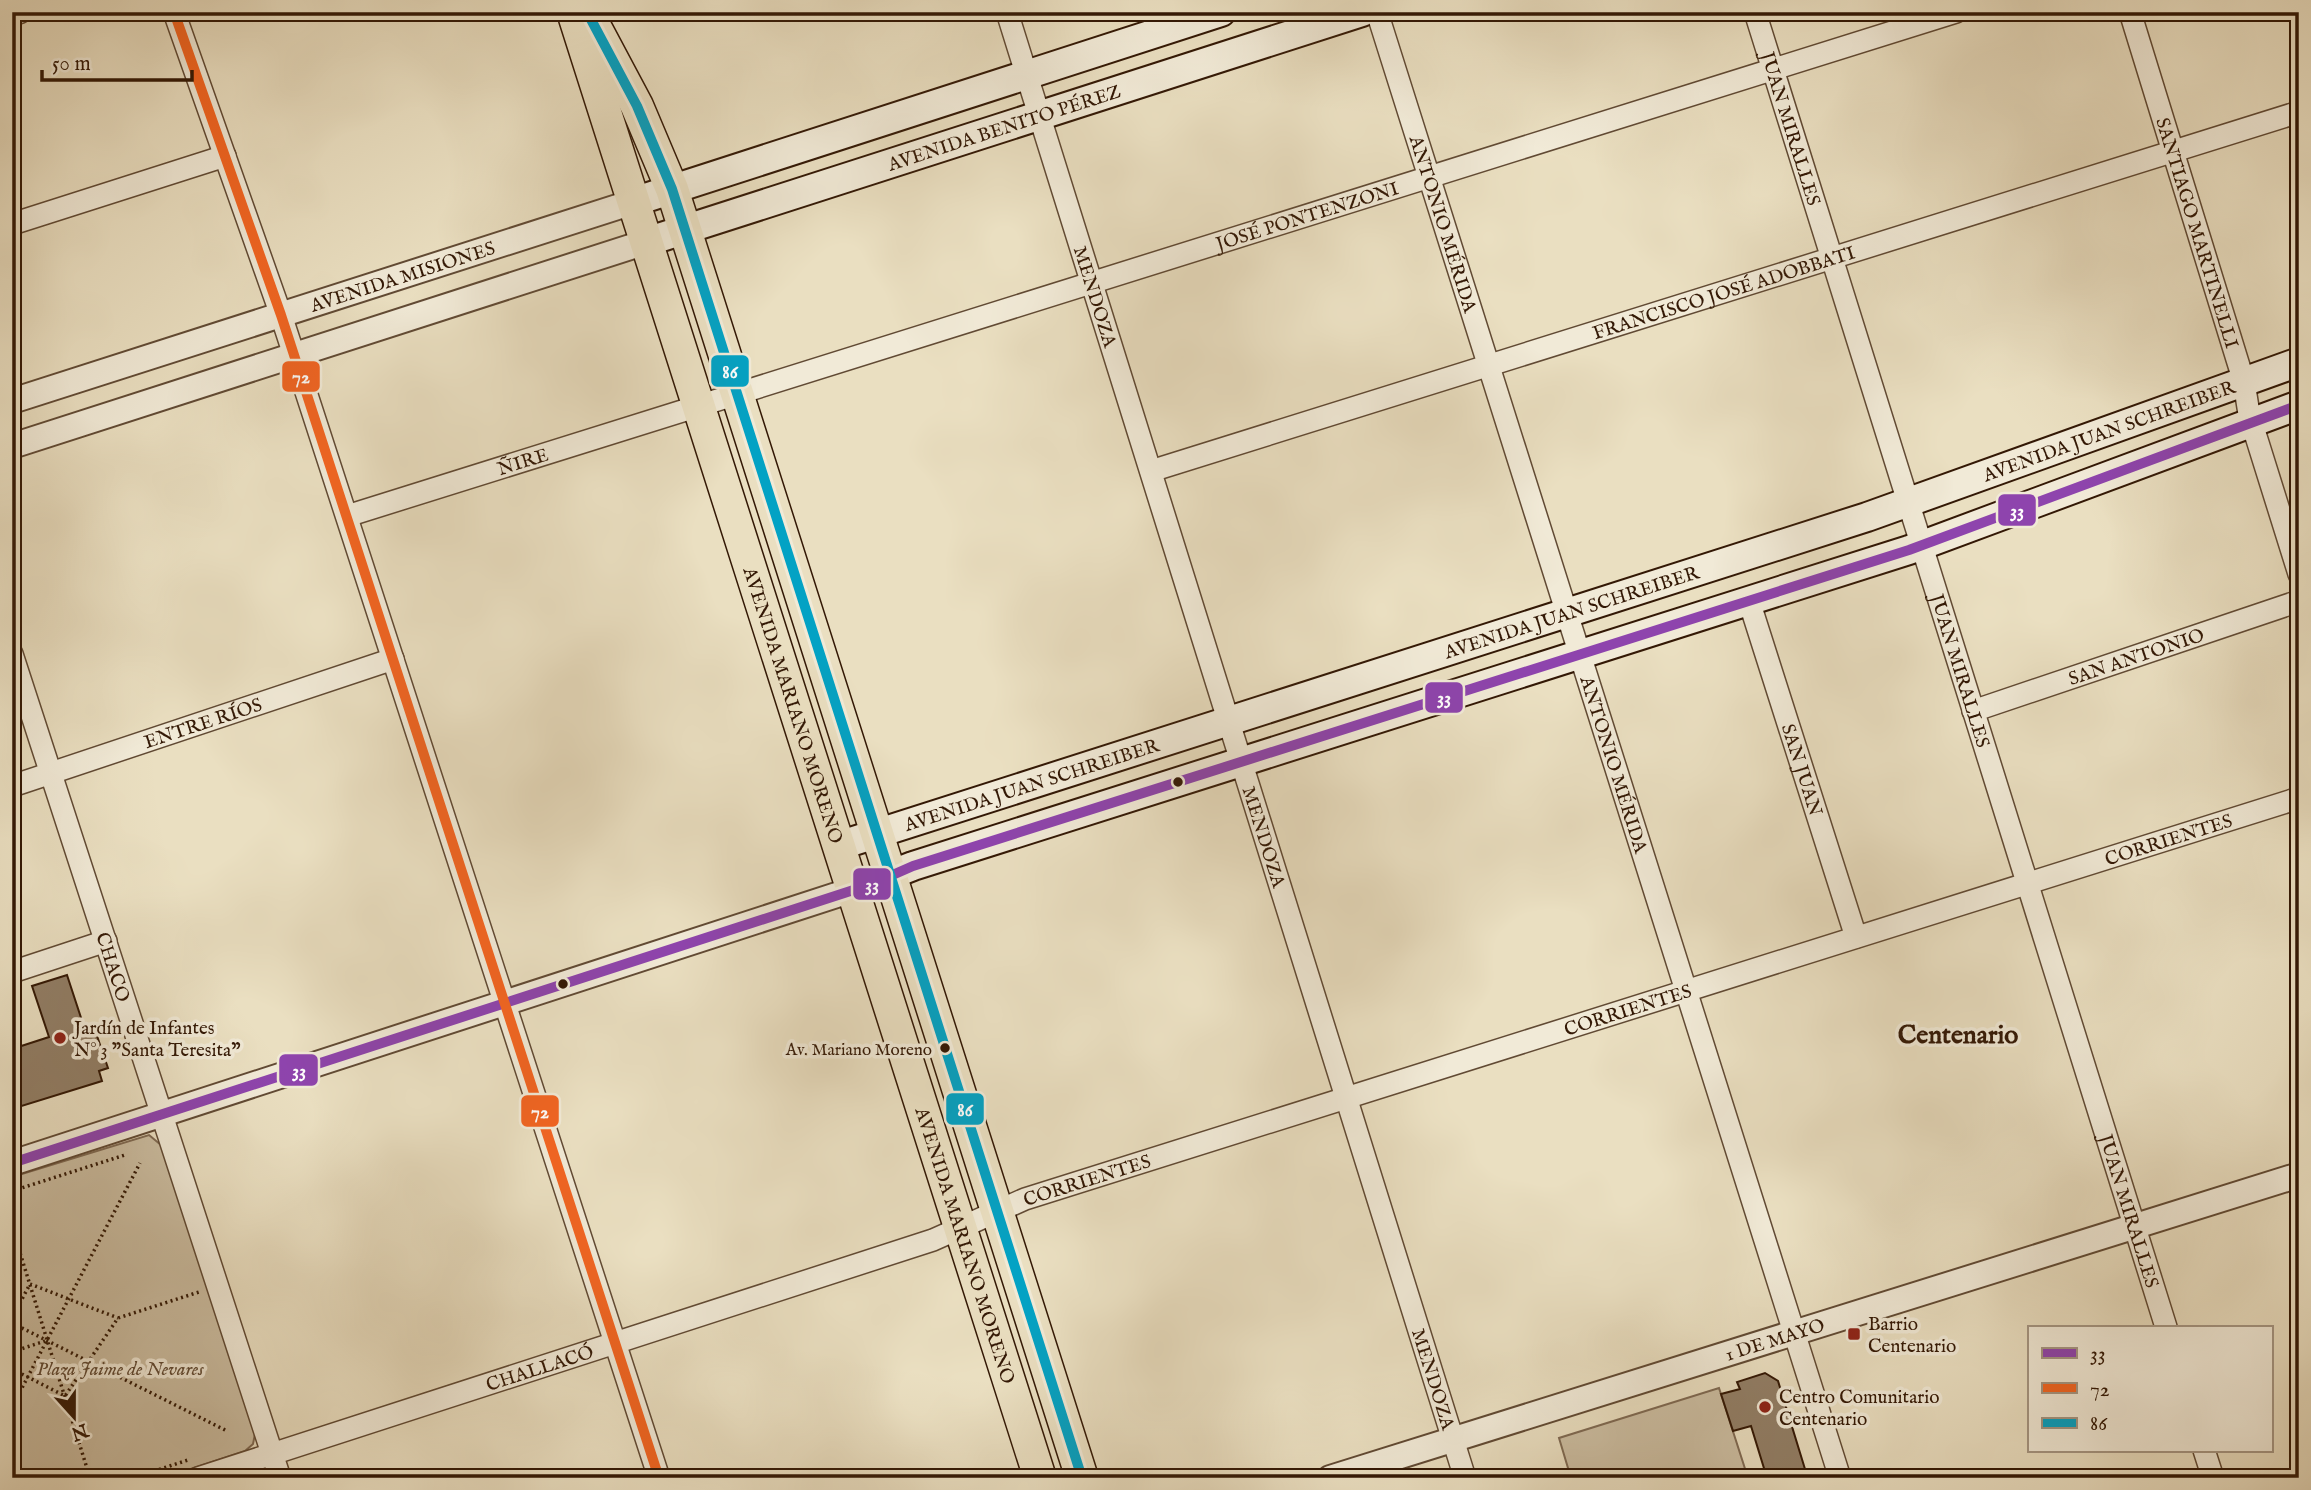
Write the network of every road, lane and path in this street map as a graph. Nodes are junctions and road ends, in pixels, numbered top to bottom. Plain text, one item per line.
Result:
1 (21, 12) edge
2 (174, 12) edge
3 (573, 12) edge
4 (587, 12) edge
5 (1007, 12) edge
6 (1221, 12) edge
7 (1362, 12) edge
8 (1377, 12) edge
9 (1755, 12) edge
10 (1956, 12) edge
11 (2130, 12) edge
12 (12, 15) edge
13 (1773, 70) junction
14 (1027, 75) junction
15 (2299, 112) edge
16 (1040, 116) junction
17 (2173, 152) junction
18 (225, 156) junction
19 (1429, 177) junction
20 (672, 189) junction
21 (633, 201) junction
22 (12, 225) edge
23 (685, 230) junction
24 (646, 242) junction
25 (1832, 258) junction
26 (1092, 283) junction
27 (281, 315) junction
28 (295, 355) junction
29 (2299, 362) edge
30 (1489, 366) junction
31 (2244, 382) junction
32 (737, 394) junction
33 (12, 401) edge
34 (2299, 405) edge
35 (698, 406) junction
36 (2252, 423) junction
37 (12, 446) edge
38 (1151, 471) junction
39 (1908, 503) junction
40 (347, 516) junction
41 (1921, 545) junction
42 (2299, 573) edge
43 (1749, 601) junction
44 (2299, 601) edge
45 (1567, 613) junction
46 (12, 654) edge
47 (1580, 654) junction
48 (393, 659) junction
49 (1973, 711) junction
50 (1229, 721) junction
51 (1241, 762) junction
52 (51, 773) junction
53 (12, 786) edge
54 (2299, 798) edge
55 (877, 834) junction
56 (838, 846) junction
57 (890, 875) junction
58 (2027, 884) junction
59 (852, 890) junction
60 (1856, 937) junction
61 (106, 941) junction
62 (12, 972) edge
63 (1687, 991) junction
64 (505, 1003) junction
65 (1346, 1098) junction
66 (162, 1114) junction
67 (125, 1155) dead end
68 (12, 1163) edge
69 (140, 1163) dead end
70 (2299, 1174) edge
71 (12, 1191) edge
72 (997, 1210) junction
73 (2134, 1226) junction
74 (12, 1227) edge
75 (960, 1227) junction
76 (30, 1284) junction
77 (199, 1292) dead end
78 (69, 1299) junction
79 (118, 1318) junction
80 (12, 1321) edge
81 (2166, 1326) edge
82 (1794, 1332) junction
83 (47, 1340) junction
84 (615, 1343) junction
85 (12, 1352) edge
86 (88, 1361) junction
87 (12, 1369) edge
88 (28, 1377) junction
89 (65, 1396) junction
90 (12, 1407) edge
91 (227, 1431) dead end
92 (1453, 1439) junction
93 (2205, 1452) edge
94 (272, 1454) junction
95 (197, 1468) edge
96 (90, 1478) edge
97 (133, 1478) edge
98 (280, 1478) edge
99 (659, 1478) edge
100 (1040, 1478) edge
101 (1082, 1478) edge
102 (1330, 1478) edge
103 (1465, 1478) edge
104 (1840, 1478) edge
105 (2213, 1478) edge

1 - 12 street
2 - 18 street
3 - 21 main road, AVENIDA MARIANO MORENO
4 - 20 main road, AVENIDA MARIANO MORENO
5 - 14 street, MENDOZA
6 - 14 main road
7 - 16 main road, AVENIDA BENITO PÉREZ
8 - 19 street, ANTONIO MÉRIDA
9 - 13 street, JUAN MIRALLES
10 - 13 street, JOSÉ PONTENZONI
11 - 17 street, SANTIAGO MARTINELLI
13 - 19 street, JOSÉ PONTENZONI
13 - 25 street, JUAN MIRALLES
14 - 16 street, MENDOZA
14 - 20 main road
15 - 17 street, FRANCISCO JOSÉ ADOBBATI
16 - 23 main road, AVENIDA BENITO PÉREZ
16 - 26 street, MENDOZA
17 - 25 street, FRANCISCO JOSÉ ADOBBATI
17 - 31 street, SANTIAGO MARTINELLI
18 - 22 street
18 - 27 street
19 - 26 street, JOSÉ PONTENZONI
19 - 30 street, ANTONIO MÉRIDA
20 - 21 main road, AVENIDA MISIONES
20 - 23 main road, AVENIDA MARIANO MORENO
21 - 24 main road, AVENIDA MARIANO MORENO
21 - 27 street, AVENIDA MISIONES
23 - 24 main road, AVENIDA BENITO PÉREZ
23 - 32 main road, AVENIDA MARIANO MORENO
24 - 28 street
24 - 35 main road, AVENIDA MARIANO MORENO
25 - 30 street, FRANCISCO JOSÉ ADOBBATI
25 - 39 street, JUAN MIRALLES
26 - 32 street, JOSÉ PONTENZONI
26 - 38 street, MENDOZA
27 - 28 street
27 - 33 street, AVENIDA MISIONES
28 - 37 street
28 - 40 street
29 - 31 main road, AVENIDA JUAN SCHREIBER
30 - 38 street, FRANCISCO JOSÉ ADOBBATI
30 - 45 street, ANTONIO MÉRIDA
31 - 36 street, SANTIAGO MARTINELLI
31 - 39 main road, AVENIDA JUAN SCHREIBER
32 - 35 street, JOSÉ PONTENZONI
32 - 55 main road, AVENIDA MARIANO MORENO
34 - 36 main road
35 - 40 street, ÑIRE
35 - 56 main road, AVENIDA MARIANO MORENO
36 - 41 main road
36 - 42 street, SANTIAGO MARTINELLI
38 - 50 street, MENDOZA
39 - 41 street, JUAN MIRALLES
39 - 45 main road, AVENIDA JUAN SCHREIBER
40 - 48 street
41 - 43 main road
41 - 49 street, JUAN MIRALLES
43 - 47 main road
43 - 60 street, SAN JUAN
44 - 49 street, SAN ANTONIO
45 - 47 street, ANTONIO MÉRIDA
45 - 50 main road, AVENIDA JUAN SCHREIBER
46 - 52 street, CHACO
47 - 51 main road
47 - 63 street, ANTONIO MÉRIDA
48 - 52 street, ENTRE RÍOS
48 - 64 street
49 - 58 street, JUAN MIRALLES
50 - 51 street, MENDOZA
50 - 55 main road, AVENIDA JUAN SCHREIBER
51 - 57 main road
51 - 65 street, MENDOZA
52 - 53 street, ENTRE RÍOS
52 - 61 street, CHACO
54 - 58 street, CORRIENTES
55 - 56 main road, AVENIDA JUAN SCHREIBER
55 - 57 main road, AVENIDA MARIANO MORENO
56 - 59 main road, AVENIDA MARIANO MORENO
57 - 59 main road
57 - 72 main road, AVENIDA MARIANO MORENO
58 - 60 street, CORRIENTES
58 - 73 street, JUAN MIRALLES
59 - 64 street
59 - 75 main road, AVENIDA MARIANO MORENO
60 - 63 street, CORRIENTES
61 - 62 street
61 - 66 street, CHACO
63 - 65 street, CORRIENTES
63 - 82 street, ANTONIO MÉRIDA
64 - 66 street
64 - 84 street
65 - 72 street, CORRIENTES
65 - 92 street, MENDOZA
66 - 68 street
66 - 94 street, CHACO
67 - 71 path
69 - 78 path
70 - 73 street, 1 DE MAYO
72 - 75 street, CORRIENTES
72 - 101 main road, AVENIDA MARIANO MORENO
73 - 81 street, JUAN MIRALLES
73 - 82 street, 1 DE MAYO
74 - 76 path
75 - 84 street, CHALLACÓ
75 - 100 main road, AVENIDA MARIANO MORENO
76 - 78 path
76 - 80 path
76 - 83 path
77 - 79 path
78 - 79 path
78 - 83 path
79 - 86 path
80 - 83 path
82 - 92 street, 1 DE MAYO
82 - 104 street, ANTONIO MÉRIDA
83 - 85 path
83 - 86 path
83 - 88 path
83 - 89 path
84 - 94 street, CHALLACÓ
84 - 99 street
86 - 89 path
86 - 91 path
87 - 88 path
88 - 89 path
88 - 90 path
89 - 96 path
92 - 102 street, 1 DE MAYO
92 - 103 street, MENDOZA
93 - 105 street
94 - 95 street, CHALLACÓ
94 - 98 street, CHACO
95 - 97 path

